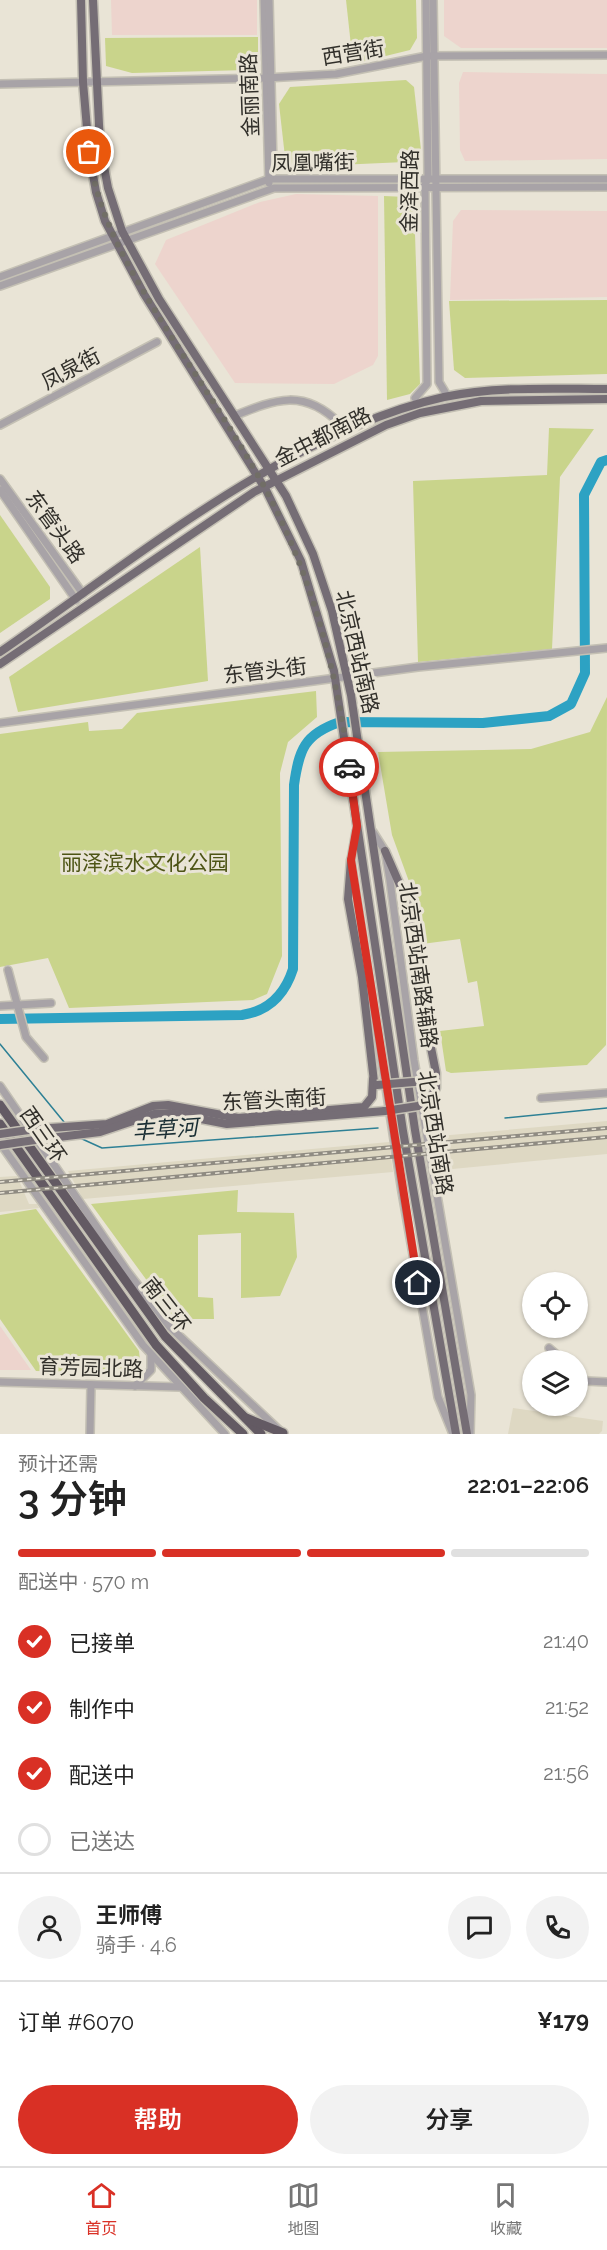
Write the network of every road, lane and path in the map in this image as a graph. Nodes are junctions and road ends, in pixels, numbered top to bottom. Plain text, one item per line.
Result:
1 (81, 0) edge
2 (93, 0) edge
3 (264, 0) edge
4 (269, 0) edge
5 (426, 0) edge
6 (433, 0) edge
7 (607, 55) edge
8 (431, 56) junction
9 (268, 78) junction
10 (99, 81) junction
11 (83, 82) junction
12 (0, 84) edge
13 (271, 179) junction
14 (607, 179) edge
15 (432, 182) junction
16 (607, 187) edge
17 (271, 188) junction
18 (111, 235) junction
19 (124, 236) junction
20 (117, 243) junction
21 (0, 277) edge
22 (0, 286) edge
23 (157, 342) dead end
24 (607, 389) edge
25 (445, 392) dead end
26 (415, 398) dead end
27 (607, 399) edge
28 (234, 416) junction
29 (340, 424) dead end
30 (0, 425) edge
31 (270, 471) junction
32 (259, 477) junction
33 (0, 479) edge
34 (277, 481) junction
35 (264, 487) junction
36 (0, 490) edge
37 (79, 597) junction
38 (607, 648) edge
39 (0, 652) edge
40 (0, 664) edge
41 (348, 676) junction
42 (336, 678) junction
43 (0, 723) edge
44 (368, 825) junction
45 (357, 826) junction
46 (385, 851) junction
47 (351, 860) junction
48 (8, 970) dead end
49 (51, 1004) dead end
50 (0, 1006) edge
51 (17, 1009) junction
52 (44, 1058) dead end
53 (436, 1075) junction
54 (375, 1082) junction
55 (0, 1086) edge
56 (607, 1093) edge
57 (542, 1098) dead end
58 (0, 1105) edge
59 (0, 1124) edge
60 (80, 1130) junction
61 (0, 1134) edge
62 (0, 1144) edge
63 (57, 1186) joint
64 (45, 1187) joint
65 (549, 1348) dead end
66 (551, 1350) edge
67 (151, 1355) junction
68 (588, 1381) edge
69 (0, 1382) edge
70 (607, 1382) edge
71 (91, 1385) junction
72 (135, 1386) junction
73 (180, 1388) junction
74 (240, 1415) junction
75 (90, 1434) edge
76 (225, 1434) edge
77 (243, 1434) edge
78 (261, 1434) edge
79 (283, 1434) edge
80 (454, 1434) edge
81 (468, 1434) edge

1 - 11 main road, 北京西站南路
2 - 10 main road, 北京西站南路
3 - 9 street, 金丽南路
4 - 9 street, 金丽南路
5 - 8 street, 金泽西路
6 - 8 street, 金泽西路
7 - 8 street, 西营街
8 - 9 street, 西营街
8 - 15 street, 金泽西路
9 - 10 street, 西营街
9 - 13 street, 金丽南路
10 - 11 street, 西营街
10 - 19 main road, 北京西站南路
11 - 12 street, 西营街
11 - 18 main road, 北京西站南路
13 - 15 street, 凤凰嘴街
13 - 17 street, 金丽南路
13 - 19 street, 凤凰嘴街
14 - 15 street, 凤凰嘴街
15 - 16 street, 凤凰嘴街
15 - 17 street, 凤凰嘴街
15 - 25 street, 金泽西路
15 - 26 street, 金泽西路
17 - 19 street, 凤凰嘴街
18 - 19 street, 凤凰嘴街
18 - 20 main road, 北京西站南路
18 - 21 street, 凤凰嘴街
19 - 20 street, 凤凰嘴街
19 - 28 main road, 北京西站南路
20 - 22 street, 凤凰嘴街
20 - 32 main road, 北京西站南路
23 - 30 street, 凤泉街
24 - 31 main road, 金中都南路
27 - 34 main road, 金中都南路
28 - 29 street
28 - 31 main road, 北京西站南路
31 - 32 main road, 金中都南路
31 - 34 main road, 北京西站南路
32 - 35 main road, 北京西站南路
32 - 37 main road, 金中都南路
33 - 37 street, 东管头路
34 - 35 main road, 金中都南路
34 - 41 main road, 北京西站南路
35 - 40 main road, 金中都南路
35 - 42 main road, 北京西站南路
36 - 37 street, 东管头路
37 - 39 main road, 金中都南路
38 - 41 street, 东管头街
41 - 42 street, 东管头街
41 - 44 main road, 北京西站南路
42 - 43 street, 东管头街
42 - 45 main road, 北京西站南路
44 - 46 street, 北京西站南路辅路
44 - 81 main road, 北京西站南路
45 - 47 street
45 - 80 main road, 北京西站南路
46 - 53 main road
46 - 81 street, 北京西站南路辅路
47 - 54 main road
47 - 80 street
48 - 51 street
49 - 51 street
50 - 51 street
51 - 52 street
53 - 54 main road, bridge
53 - 60 main road, 东管头南街, bridge
54 - 60 main road, 东管头南街
55 - 79 street
56 - 57 street
58 - 63 highway, 西三环
59 - 64 highway, 西三环
60 - 61 main road, 东管头南街, bridge
60 - 62 main road, 东管头南街, bridge
62 - 67 street
63 - 74 highway, 南三环
64 - 77 highway, 南三环
65 - 66 street
67 - 72 street
67 - 73 street
68 - 70 street
69 - 71 street, 育芳园北路
71 - 72 street, 育芳园北路
71 - 75 street
72 - 73 street, 育芳园北路
73 - 76 street
74 - 78 highway, 南三环
74 - 79 highway

